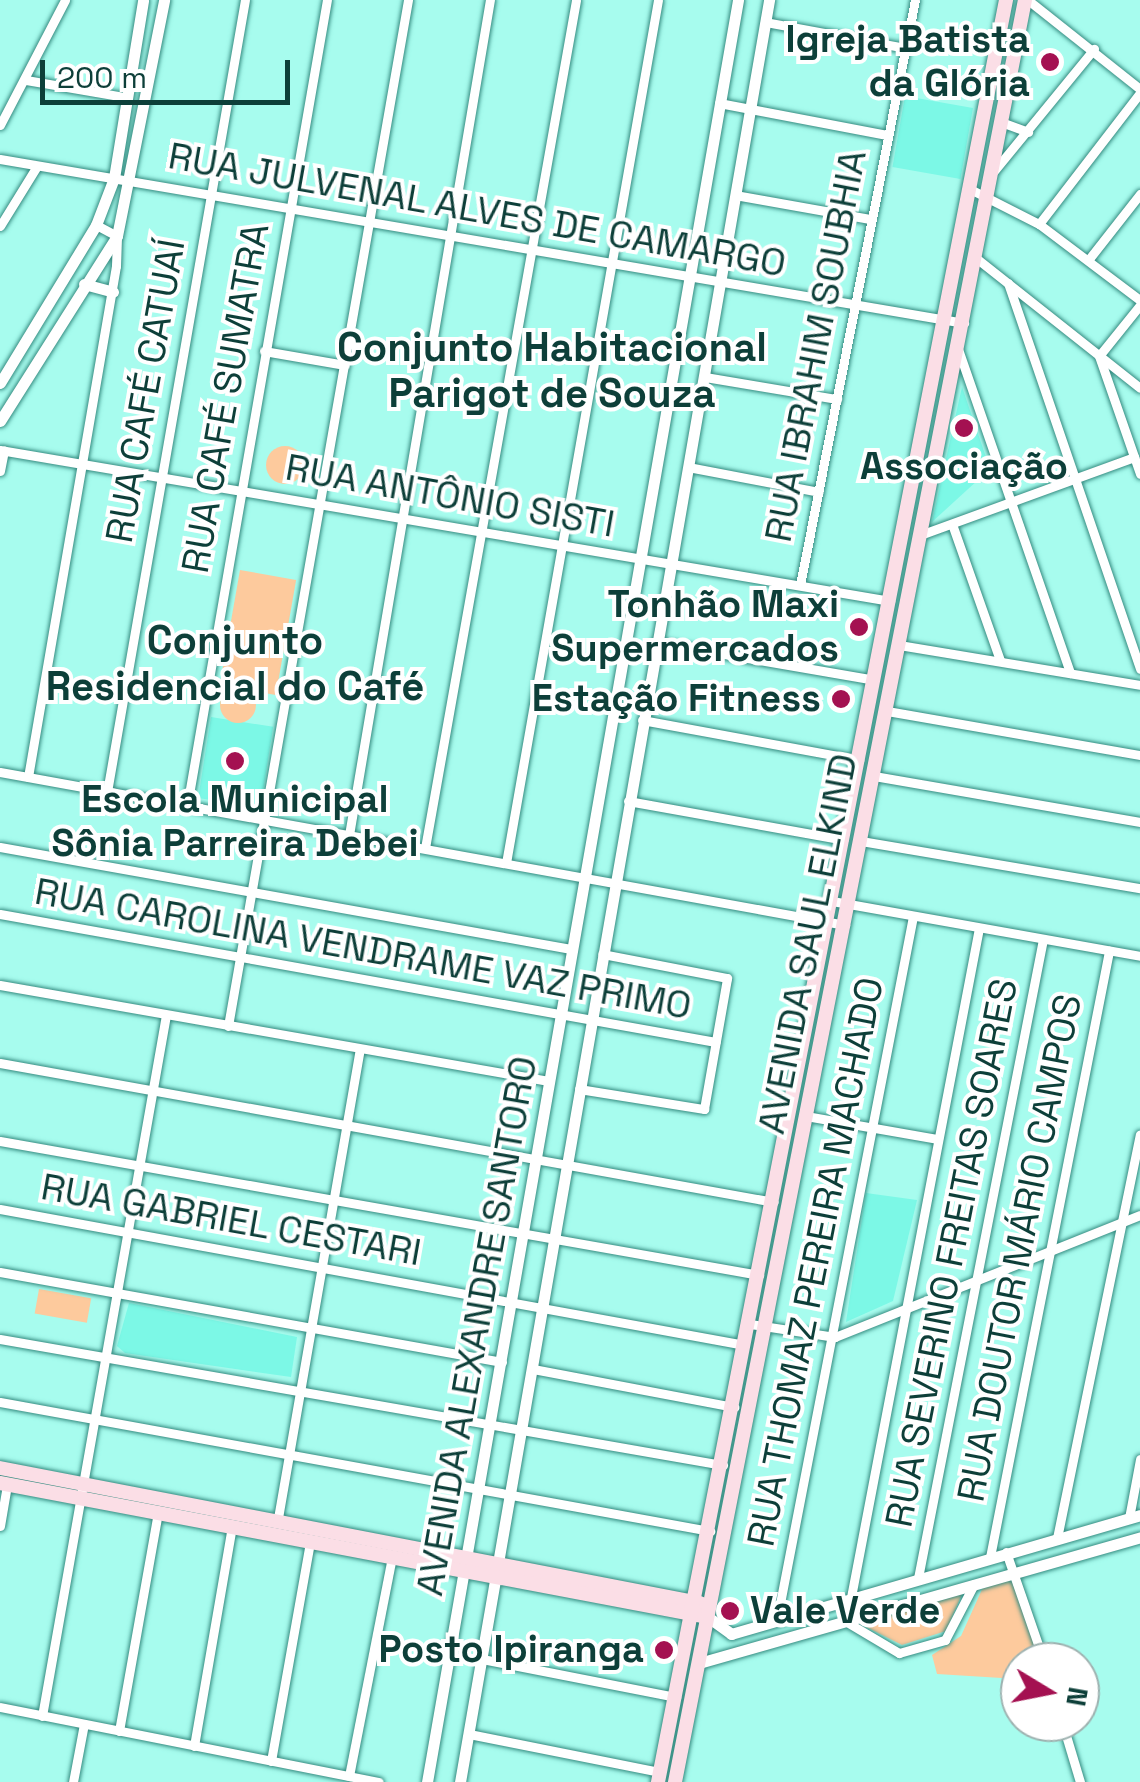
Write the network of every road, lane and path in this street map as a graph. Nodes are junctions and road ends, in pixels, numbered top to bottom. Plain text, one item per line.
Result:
1 (65, 0) edge
2 (143, 0) edge
3 (164, 0) edge
4 (245, 0) edge
5 (327, 0) edge
6 (408, 0) edge
7 (490, 0) edge
8 (576, 0) edge
9 (658, 0) edge
10 (738, 0) edge
11 (770, 0) edge
12 (915, 0) edge
13 (1006, 0) edge
14 (1026, 0) edge
15 (766, 22) junction
16 (905, 48) junction
17 (1094, 50) junction
18 (26, 80) junction
19 (1140, 91) edge
20 (124, 97) junction
21 (719, 103) junction
22 (750, 108) junction
23 (1001, 122) junction
24 (0, 125) edge
25 (1030, 131) junction
26 (887, 135) junction
27 (0, 159) edge
28 (37, 166) junction
29 (993, 172) junction
30 (114, 178) junction
31 (131, 182) junction
32 (966, 187) junction
33 (989, 191) junction
34 (735, 194) junction
35 (1140, 194) edge
36 (210, 195) junction
37 (290, 208) junction
38 (870, 219) junction
39 (373, 222) junction
40 (1040, 224) junction
41 (96, 225) junction
42 (0, 226) edge
43 (117, 236) junction
44 (452, 236) junction
45 (532, 250) junction
46 (976, 258) junction
47 (1088, 259) junction
48 (612, 263) junction
49 (688, 276) junction
50 (720, 281) junction
51 (84, 284) junction
52 (1008, 284) junction
53 (112, 292) junction
54 (1140, 302) edge
55 (854, 304) junction
56 (944, 319) junction
57 (964, 323) junction
58 (958, 349) junction
59 (264, 351) junction
60 (1100, 356) junction
61 (346, 365) junction
62 (4, 369) edge
63 (705, 377) junction
64 (0, 382) edge
65 (1140, 388) edge
66 (836, 400) junction
67 (0, 420) edge
68 (2, 450) edge
69 (1134, 457) junction
70 (81, 464) junction
71 (688, 468) junction
72 (0, 470) edge
73 (1140, 474) edge
74 (161, 477) junction
75 (1074, 480) junction
76 (240, 490) junction
77 (819, 492) junction
78 (1012, 502) junction
79 (320, 504) junction
80 (401, 518) junction
81 (952, 524) junction
82 (479, 531) junction
83 (920, 535) junction
84 (562, 545) junction
85 (641, 558) junction
86 (669, 563) junction
87 (800, 586) junction
88 (890, 601) junction
89 (655, 642) junction
90 (898, 644) junction
91 (1000, 660) junction
92 (1140, 669) edge
93 (1070, 673) junction
94 (874, 680) junction
95 (1140, 685) edge
96 (887, 711) junction
97 (642, 720) junction
98 (1140, 754) edge
99 (859, 760) junction
100 (0, 772) edge
101 (874, 776) junction
102 (28, 778) junction
103 (107, 792) junction
104 (628, 801) junction
105 (187, 806) junction
106 (266, 820) junction
107 (1140, 822) edge
108 (349, 835) junction
109 (844, 840) junction
110 (861, 840) junction
111 (0, 847) edge
112 (425, 848) junction
113 (506, 863) junction
114 (584, 880) junction
115 (614, 886) junction
116 (1140, 888) edge
117 (252, 894) junction
118 (832, 901) junction
119 (849, 904) junction
120 (0, 914) edge
121 (913, 916) junction
122 (828, 922) junction
123 (845, 925) junction
124 (979, 928) junction
125 (1043, 939) junction
126 (572, 949) junction
127 (1109, 951) junction
128 (602, 954) junction
129 (1140, 956) edge
130 (240, 961) junction
131 (0, 986) edge
132 (560, 1014) junction
133 (166, 1015) junction
134 (591, 1021) junction
135 (228, 1026) junction
136 (716, 1042) junction
137 (360, 1049) junction
138 (0, 1063) edge
139 (549, 1081) junction
140 (580, 1089) junction
141 (153, 1090) junction
142 (806, 1116) junction
143 (344, 1124) junction
144 (873, 1127) junction
145 (1140, 1134) edge
146 (938, 1138) junction
147 (0, 1141) edge
148 (536, 1157) junction
149 (567, 1164) junction
150 (138, 1166) junction
151 (786, 1177) junction
152 (333, 1200) junction
153 (774, 1202) junction
154 (0, 1208) edge
155 (1140, 1215) edge
156 (1123, 1222) junction
157 (128, 1232) junction
158 (524, 1234) junction
159 (554, 1241) junction
160 (1052, 1251) junction
161 (323, 1266) junction
162 (0, 1272) edge
163 (760, 1275) junction
164 (978, 1282) junction
165 (118, 1293) junction
166 (512, 1301) junction
167 (544, 1305) junction
168 (905, 1311) junction
169 (758, 1324) junction
170 (310, 1328) junction
171 (835, 1337) junction
172 (0, 1339) edge
173 (746, 1346) junction
174 (106, 1358) junction
175 (502, 1362) junction
176 (533, 1369) junction
177 (296, 1392) junction
178 (0, 1402) edge
179 (734, 1407) junction
180 (94, 1419) junction
181 (491, 1425) junction
182 (523, 1428) junction
183 (286, 1454) junction
184 (1140, 1459) edge
185 (723, 1465) junction
186 (0, 1468) edge
187 (4, 1484) edge
188 (480, 1489) junction
189 (81, 1490) junction
190 (512, 1492) junction
191 (158, 1513) junction
192 (1134, 1516) edge
193 (278, 1518) junction
194 (0, 1526) edge
195 (232, 1527) junction
196 (717, 1532) junction
197 (1140, 1536) edge
198 (1057, 1538) junction
199 (310, 1542) junction
200 (470, 1552) junction
201 (1006, 1552) junction
202 (392, 1557) junction
203 (990, 1557) junction
204 (502, 1558) junction
205 (468, 1571) junction
206 (1013, 1573) junction
207 (497, 1577) junction
208 (918, 1578) junction
209 (974, 1584) junction
210 (697, 1597) junction
211 (851, 1597) junction
212 (701, 1616) junction
213 (777, 1619) junction
214 (846, 1621) junction
215 (1037, 1642) edge
216 (482, 1660) junction
217 (699, 1663) junction
218 (676, 1697) junction
219 (0, 1708) edge
220 (42, 1716) junction
221 (84, 1724) junction
222 (119, 1731) junction
223 (469, 1734) junction
224 (1068, 1742) edge
225 (194, 1746) junction
226 (271, 1761) junction
227 (349, 1776) junction
228 (333, 1778) edge
229 (659, 1779) edge
230 (74, 1782) edge
231 (379, 1782) edge
232 (427, 1782) edge
233 (460, 1782) edge
234 (675, 1782) edge
235 (1080, 1782) edge

1 - 18 street
2 - 20 street
3 - 31 street
4 - 36 street, RUA CAFÉ CATUAÍ
5 - 37 street, RUA CAFÉ SUMATRA
6 - 39 street
7 - 44 street
8 - 45 street
9 - 48 street
10 - 21 street, AVENIDA ALEXANDRE SANTORO
11 - 15 street, AVENIDA ALEXANDRE SANTORO
12 - 16 street, RUA IBRAHIM SOUBHIA
13 - 32 main road, AVENIDA SAUL ELKIND
14 - 17 street
14 - 23 main road, AVENIDA SAUL ELKIND
15 - 16 street
15 - 22 street, AVENIDA ALEXANDRE SANTORO
16 - 26 street, RUA IBRAHIM SOUBHIA
17 - 19 street
17 - 25 street
18 - 20 street
18 - 24 street
19 - 40 street
20 - 30 street
21 - 22 street
21 - 49 street, AVENIDA ALEXANDRE SANTORO
22 - 26 street
22 - 34 street, AVENIDA ALEXANDRE SANTORO
23 - 25 street
23 - 29 main road, AVENIDA SAUL ELKIND
25 - 29 street
26 - 38 street, RUA IBRAHIM SOUBHIA
27 - 28 street, RUA JULVENAL ALVES DE CAMARGO
28 - 30 street, RUA JULVENAL ALVES DE CAMARGO
28 - 42 street
29 - 33 main road, AVENIDA SAUL ELKIND
30 - 31 street, RUA JULVENAL ALVES DE CAMARGO
30 - 41 street
31 - 36 street, RUA JULVENAL ALVES DE CAMARGO
31 - 43 street
32 - 33 street
32 - 56 main road, AVENIDA SAUL ELKIND
33 - 40 street
33 - 46 main road, AVENIDA SAUL ELKIND
34 - 38 street
34 - 50 street, AVENIDA ALEXANDRE SANTORO
35 - 47 street
36 - 37 street, RUA JULVENAL ALVES DE CAMARGO
36 - 74 street, RUA CAFÉ CATUAÍ
37 - 39 street, RUA JULVENAL ALVES DE CAMARGO
37 - 59 street, RUA CAFÉ SUMATRA
38 - 55 street, RUA IBRAHIM SOUBHIA
39 - 44 street, RUA JULVENAL ALVES DE CAMARGO
39 - 61 street
40 - 47 street
41 - 43 street
41 - 62 street
43 - 51 street
43 - 53 street
44 - 45 street, RUA JULVENAL ALVES DE CAMARGO
44 - 80 street
45 - 48 street, RUA JULVENAL ALVES DE CAMARGO
45 - 82 street
46 - 52 street
46 - 57 main road, AVENIDA SAUL ELKIND
47 - 54 street
48 - 49 street, RUA JULVENAL ALVES DE CAMARGO
48 - 84 street
49 - 50 street, RUA JULVENAL ALVES DE CAMARGO
49 - 85 street, AVENIDA ALEXANDRE SANTORO
50 - 55 street, RUA JULVENAL ALVES DE CAMARGO
50 - 63 street, AVENIDA ALEXANDRE SANTORO
51 - 53 street
51 - 67 street
52 - 60 street
52 - 75 street
53 - 70 street
54 - 60 street
55 - 56 street, RUA JULVENAL ALVES DE CAMARGO
55 - 66 street, RUA IBRAHIM SOUBHIA
56 - 57 street, RUA JULVENAL ALVES DE CAMARGO
56 - 88 main road, AVENIDA SAUL ELKIND
57 - 58 main road, AVENIDA SAUL ELKIND
58 - 78 street
58 - 83 main road, AVENIDA SAUL ELKIND
59 - 61 street
59 - 76 street, RUA CAFÉ SUMATRA
60 - 65 street
60 - 69 street
61 - 79 street
62 - 64 street
63 - 66 street
63 - 71 street, AVENIDA ALEXANDRE SANTORO
66 - 77 street, RUA IBRAHIM SOUBHIA
68 - 70 street, RUA ANTÔNIO SISTI
68 - 72 street
69 - 73 street
69 - 75 street
70 - 74 street, RUA ANTÔNIO SISTI
70 - 102 street
71 - 77 street
71 - 86 street, AVENIDA ALEXANDRE SANTORO
74 - 76 street, RUA ANTÔNIO SISTI
74 - 103 street, RUA CAFÉ CATUAÍ
75 - 78 street
75 - 92 street
76 - 79 street, RUA ANTÔNIO SISTI
76 - 105 street, RUA CAFÉ SUMATRA
77 - 87 street, RUA IBRAHIM SOUBHIA
78 - 81 street
78 - 93 street
79 - 80 street, RUA ANTÔNIO SISTI
79 - 106 street
80 - 82 street, RUA ANTÔNIO SISTI
80 - 108 street
81 - 83 street
81 - 91 street
82 - 84 street, RUA ANTÔNIO SISTI
82 - 112 street
83 - 90 main road, AVENIDA SAUL ELKIND
84 - 85 street, RUA ANTÔNIO SISTI
84 - 113 street
85 - 86 street, RUA ANTÔNIO SISTI
85 - 114 street, AVENIDA ALEXANDRE SANTORO
86 - 87 street, RUA ANTÔNIO SISTI
86 - 89 street, AVENIDA ALEXANDRE SANTORO
87 - 88 street, RUA ANTÔNIO SISTI
88 - 94 main road, AVENIDA SAUL ELKIND
89 - 94 street
89 - 97 street, AVENIDA ALEXANDRE SANTORO
90 - 91 street
90 - 96 main road, AVENIDA SAUL ELKIND
91 - 93 street
93 - 95 street
94 - 99 main road, AVENIDA SAUL ELKIND
96 - 98 street
96 - 101 main road, AVENIDA SAUL ELKIND
97 - 99 street
97 - 104 street, AVENIDA ALEXANDRE SANTORO
99 - 109 main road, AVENIDA SAUL ELKIND
100 - 102 street
101 - 107 street
101 - 110 main road, AVENIDA SAUL ELKIND
102 - 103 street
103 - 105 street
104 - 109 street
104 - 115 street, AVENIDA ALEXANDRE SANTORO
105 - 106 street
106 - 108 street
106 - 117 street
108 - 112 street
109 - 118 main road, AVENIDA SAUL ELKIND
110 - 116 street
110 - 119 main road, AVENIDA SAUL ELKIND
111 - 117 street
112 - 113 street
113 - 114 street
114 - 115 street
114 - 126 street, AVENIDA ALEXANDRE SANTORO
115 - 122 street
115 - 128 street, AVENIDA ALEXANDRE SANTORO
117 - 126 street
117 - 130 street
118 - 119 street
118 - 122 main road, AVENIDA SAUL ELKIND
119 - 121 street
119 - 123 main road, AVENIDA SAUL ELKIND
120 - 130 street, RUA CAROLINA VENDRAME VAZ PRIMO
121 - 124 street
121 - 144 street, RUA THOMAZ PEREIRA MACHADO
122 - 123 street
122 - 151 main road, AVENIDA SAUL ELKIND
123 - 142 main road, AVENIDA SAUL ELKIND
124 - 125 street
124 - 146 street
125 - 127 street
125 - 164 street, RUA SEVERINO FREITAS SOARES
126 - 132 street, AVENIDA ALEXANDRE SANTORO
127 - 129 street
127 - 160 street, RUA DOUTOR MÁRIO CAMPOS
128 - 134 street, AVENIDA ALEXANDRE SANTORO
128 - 136 street
130 - 132 street, RUA CAROLINA VENDRAME VAZ PRIMO
130 - 135 street
131 - 133 street
132 - 134 street, RUA CAROLINA VENDRAME VAZ PRIMO
132 - 139 street, AVENIDA ALEXANDRE SANTORO
133 - 135 street
133 - 141 street
134 - 136 street, RUA CAROLINA VENDRAME VAZ PRIMO
134 - 140 street, AVENIDA ALEXANDRE SANTORO
135 - 137 street
136 - 140 street
137 - 139 street
137 - 143 street
138 - 141 street
139 - 148 street, AVENIDA ALEXANDRE SANTORO
140 - 149 street, AVENIDA ALEXANDRE SANTORO
141 - 143 street
141 - 150 street
142 - 144 street
142 - 151 main road, AVENIDA SAUL ELKIND
143 - 148 street
143 - 152 street
144 - 146 street
144 - 171 street, RUA THOMAZ PEREIRA MACHADO
145 - 156 street
146 - 168 street
147 - 150 street
148 - 149 street
148 - 158 street, AVENIDA ALEXANDRE SANTORO
149 - 153 street
149 - 159 street, AVENIDA ALEXANDRE SANTORO
150 - 152 street
150 - 157 street
151 - 153 main road, AVENIDA SAUL ELKIND
151 - 169 main road, AVENIDA SAUL ELKIND
152 - 158 street
152 - 161 street
153 - 163 main road, AVENIDA SAUL ELKIND
154 - 157 street, RUA GABRIEL CESTARI
155 - 156 street
156 - 160 street
156 - 198 street
157 - 161 street, RUA GABRIEL CESTARI
157 - 165 street
158 - 159 street
158 - 166 street, AVENIDA ALEXANDRE SANTORO
159 - 163 street
159 - 167 street, AVENIDA ALEXANDRE SANTORO
160 - 164 street
160 - 203 street, RUA DOUTOR MÁRIO CAMPOS
161 - 166 street, RUA GABRIEL CESTARI
161 - 170 street
162 - 165 street
163 - 169 main road, AVENIDA SAUL ELKIND
164 - 168 street
164 - 208 street, RUA SEVERINO FREITAS SOARES
165 - 170 street
165 - 174 street
166 - 167 street, RUA GABRIEL CESTARI
166 - 175 street, AVENIDA ALEXANDRE SANTORO
167 - 173 street, RUA GABRIEL CESTARI
167 - 176 street, AVENIDA ALEXANDRE SANTORO
168 - 171 street
168 - 211 street
169 - 171 street
169 - 173 main road, AVENIDA SAUL ELKIND
169 - 196 main road, AVENIDA SAUL ELKIND
170 - 175 street
170 - 177 street
171 - 213 street, RUA THOMAZ PEREIRA MACHADO
172 - 174 street
173 - 179 main road, AVENIDA SAUL ELKIND
174 - 177 street
174 - 180 street
175 - 181 street, AVENIDA ALEXANDRE SANTORO
176 - 179 street
176 - 182 street, AVENIDA ALEXANDRE SANTORO
177 - 181 street
177 - 183 street
178 - 180 street
179 - 185 main road, AVENIDA SAUL ELKIND
180 - 183 street
180 - 189 street
181 - 182 street
181 - 188 street, AVENIDA ALEXANDRE SANTORO
182 - 185 street
182 - 190 street, AVENIDA ALEXANDRE SANTORO
183 - 188 street
183 - 193 street
184 - 192 street
185 - 196 main road, AVENIDA SAUL ELKIND
186 - 189 main road
187 - 189 main road
187 - 194 street
188 - 190 street
188 - 200 street, AVENIDA ALEXANDRE SANTORO
189 - 191 main road
189 - 193 main road
189 - 220 street
190 - 196 street
190 - 204 street, AVENIDA ALEXANDRE SANTORO
191 - 195 main road
191 - 222 street
192 - 198 street
193 - 200 main road
195 - 199 main road
195 - 225 street
196 - 210 main road, AVENIDA SAUL ELKIND
196 - 212 main road, AVENIDA SAUL ELKIND
197 - 206 street
198 - 201 street
199 - 202 main road
199 - 226 street
200 - 204 main road
200 - 205 street, AVENIDA ALEXANDRE SANTORO
201 - 203 street
201 - 206 street
202 - 205 main road
202 - 227 street
203 - 208 street
204 - 207 street, AVENIDA ALEXANDRE SANTORO
204 - 210 main road
205 - 207 main road
205 - 232 street, AVENIDA ALEXANDRE SANTORO
206 - 209 street
206 - 215 street
207 - 212 main road
207 - 216 street, AVENIDA ALEXANDRE SANTORO
208 - 211 street
209 - 214 street
209 - 214 street
210 - 212 main road
211 - 213 street
212 - 213 street
212 - 217 main road, AVENIDA SAUL ELKIND
212 - 218 main road, AVENIDA SAUL ELKIND
214 - 217 street
216 - 218 street
216 - 223 street, AVENIDA ALEXANDRE SANTORO
217 - 234 main road, AVENIDA SAUL ELKIND
218 - 229 main road, AVENIDA SAUL ELKIND
219 - 220 street
220 - 221 street
221 - 222 street
221 - 230 street
222 - 225 street
223 - 229 street
223 - 233 street, AVENIDA ALEXANDRE SANTORO
224 - 235 street
225 - 226 street
226 - 228 street
227 - 228 street
227 - 231 street

